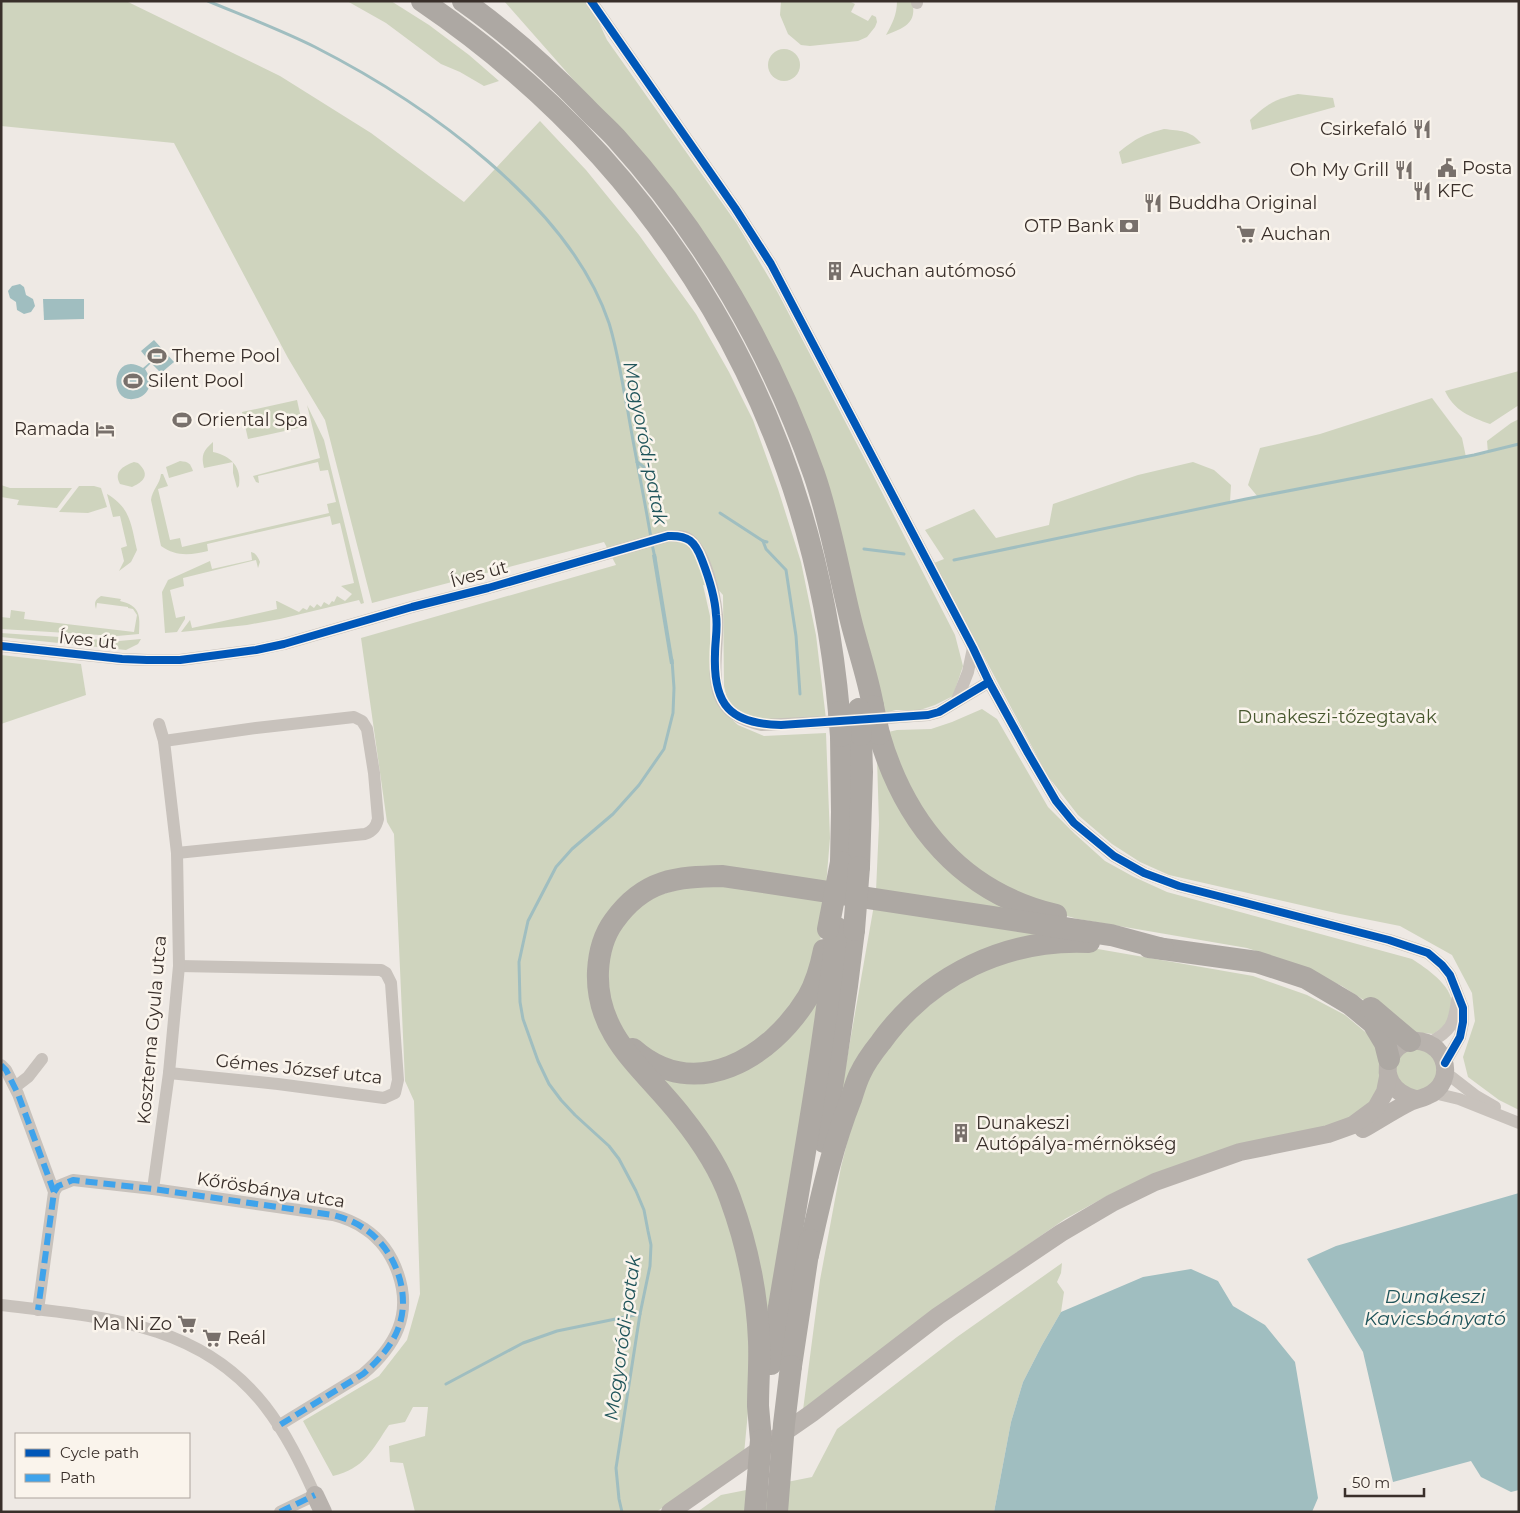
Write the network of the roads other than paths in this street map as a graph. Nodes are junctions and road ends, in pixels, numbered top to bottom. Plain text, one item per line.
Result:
1 (422, 1) edge
2 (463, 1) edge
3 (591, 1) edge
4 (1, 646) edge
5 (973, 648) junction
6 (989, 682) junction
7 (958, 700) junction
8 (848, 712) junction
9 (159, 724) dead end
10 (860, 735) junction
11 (164, 741) junction
12 (177, 853) junction
13 (840, 929) junction
14 (1161, 942) junction
15 (179, 966) junction
16 (1458, 993) junction
17 (604, 1010) junction
18 (1420, 1042) junction
19 (42, 1060) dead end
20 (1, 1066) edge
21 (1389, 1068) junction
22 (1445, 1068) junction
23 (169, 1073) junction
24 (15, 1087) junction
25 (1434, 1093) junction
26 (1415, 1098) junction
27 (1519, 1123) edge
28 (1191, 1169) junction
29 (153, 1189) junction
30 (54, 1192) junction
31 (808, 1255) junction
32 (1, 1305) edge
33 (38, 1310) junction
34 (765, 1374) junction
35 (278, 1426) junction
36 (315, 1495) junction
37 (280, 1512) edge
38 (323, 1512) edge
39 (670, 1512) edge
40 (755, 1512) edge
41 (777, 1512) edge

1 - 8 highway
2 - 8 highway
3 - 5 street
4 - 8 street, Íves út
5 - 6 street
5 - 7 street
6 - 7 street
6 - 16 street
7 - 8 street
8 - 10 highway, bridge
8 - 10 highway, bridge
9 - 11 street, Koszterna Gyula utca
10 - 13 highway, bridge
10 - 14 highway
11 - 12 street, Koszterna Gyula utca
11 - 12 street
12 - 15 street, Koszterna Gyula utca
13 - 17 highway
13 - 31 highway
13 - 34 highway
14 - 17 highway
14 - 18 highway
14 - 21 highway
14 - 31 highway
15 - 23 street, Koszterna Gyula utca
15 - 23 street, Gémes József utca
16 - 18 street
16 - 22 street
17 - 34 highway
18 - 21 main road
18 - 22 main road
19 - 24 street
20 - 24 street
21 - 26 main road
21 - 28 main road
22 - 25 main road
22 - 27 street
23 - 29 street, Koszterna Gyula utca
24 - 30 street
25 - 26 main road
25 - 27 street
26 - 28 main road
28 - 39 main road
29 - 30 street, Kőrösbánya utca
29 - 35 street, Kőrösbánya utca
30 - 33 street
31 - 41 highway, bridge
32 - 33 street
33 - 35 street
34 - 40 highway, bridge
35 - 36 street
36 - 37 street
36 - 38 main road

